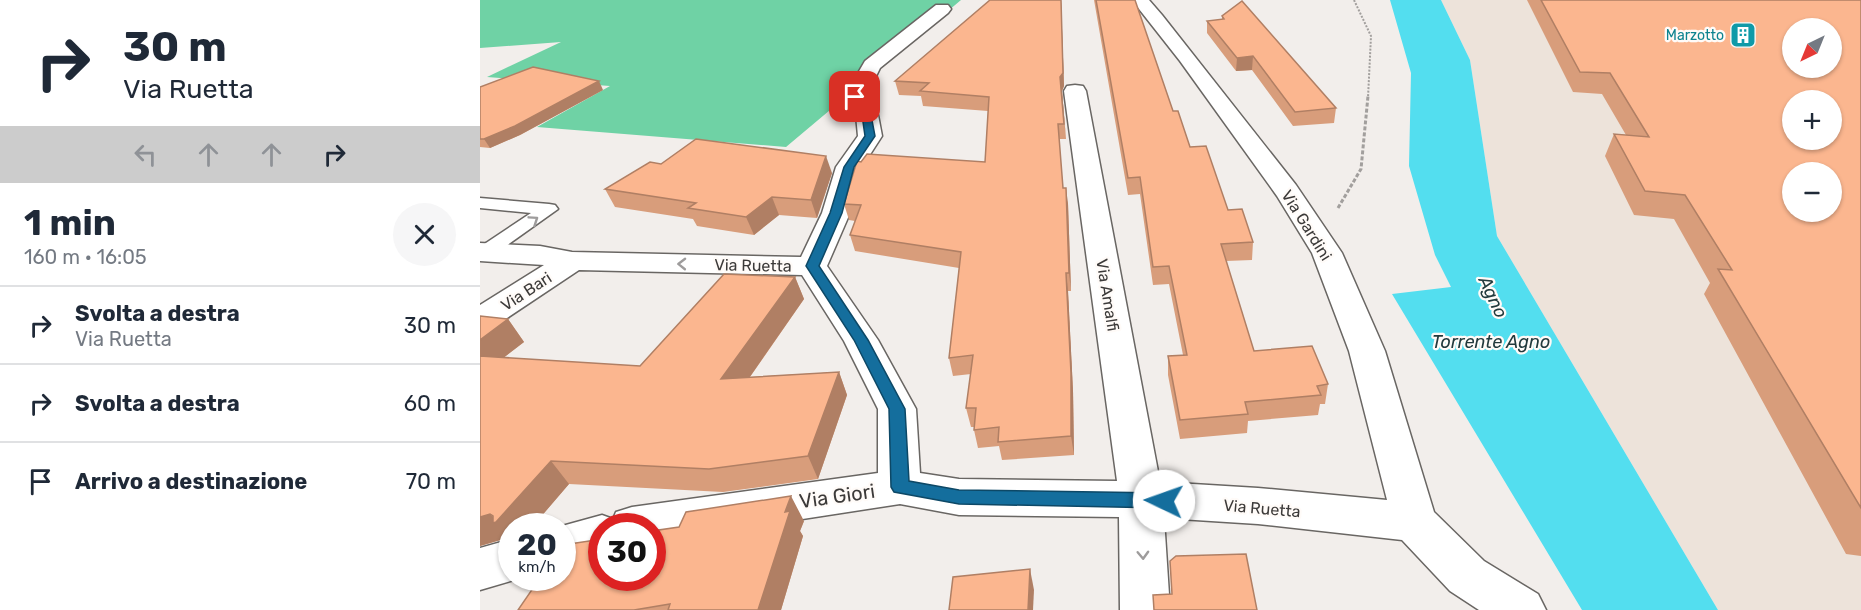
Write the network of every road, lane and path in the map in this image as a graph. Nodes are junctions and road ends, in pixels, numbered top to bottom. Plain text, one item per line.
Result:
1 (1140, 0) edge
2 (1354, 0) edge
3 (942, 9) dead end
4 (1075, 92) dead end
5 (480, 203) edge
6 (1319, 241) junction
7 (483, 252) edge
8 (572, 261) junction
9 (812, 266) junction
10 (480, 320) edge
11 (900, 487) junction
12 (1140, 499) junction
13 (666, 521) edge
14 (1414, 522) junction
15 (498, 564) edge
16 (480, 569) edge
17 (1145, 610) edge
18 (1521, 610) edge

1 - 6 street, Via Gardini
2 - 6 path
3 - 9 street
4 - 12 street, Via Amalfi
7 -> 5 lane
6 - 14 street, Via Gardini
7 - 8 street, Via Ruetta
9 -> 8 street, Via Ruetta
8 - 10 street, Via Bari
9 - 11 street, Via Ruetta
11 - 12 street, Via Ruetta
11 - 13 street, Via Giori
12 - 14 street, Via Ruetta
12 -> 17 street, Via Amalfi
14 - 18 street
15 - 16 street

